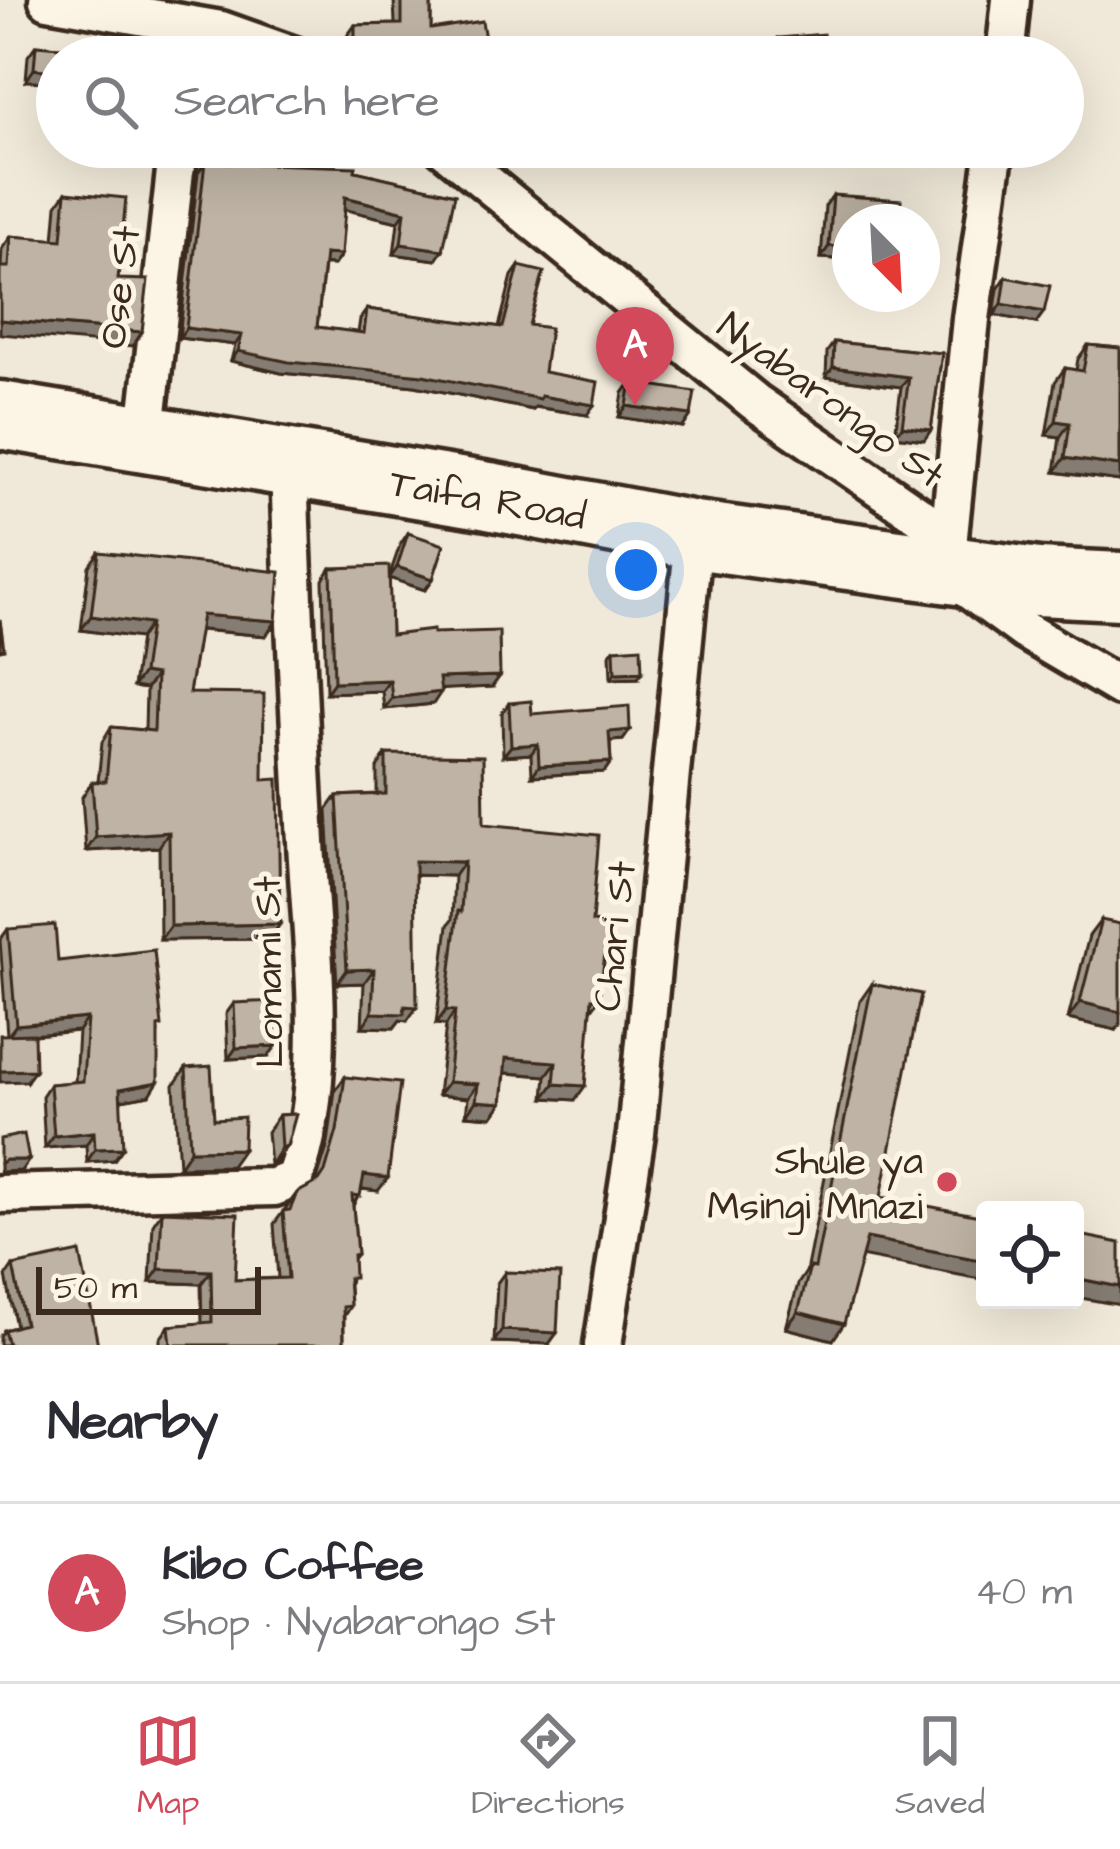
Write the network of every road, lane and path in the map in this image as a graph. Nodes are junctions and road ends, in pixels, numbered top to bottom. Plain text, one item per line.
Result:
1 (48, 0) edge
2 (1011, 0) edge
3 (228, 30) edge
4 (1007, 36) edge
5 (176, 168) edge
6 (469, 168) edge
7 (992, 168) edge
8 (0, 416) edge
9 (145, 439) junction
10 (289, 466) junction
11 (694, 535) junction
12 (945, 553) junction
13 (1120, 561) edge
14 (1038, 582) junction
15 (1120, 586) edge
16 (1120, 687) edge
17 (0, 1194) edge
18 (603, 1345) edge

1 - 3 street
2 - 4 street
5 - 9 street, Ose St
6 - 12 street, Nyabarongo St
7 - 12 street
8 - 9 highway, Taifa Road
9 - 10 highway, Taifa Road
10 - 11 highway, Taifa Road
10 - 17 street, Lomami St
11 - 12 highway, Taifa Road
11 - 18 street, Chari St
12 - 14 highway, Taifa Road
12 - 16 street, Nyabarongo St
13 - 14 street
14 - 15 highway, Taifa Road

